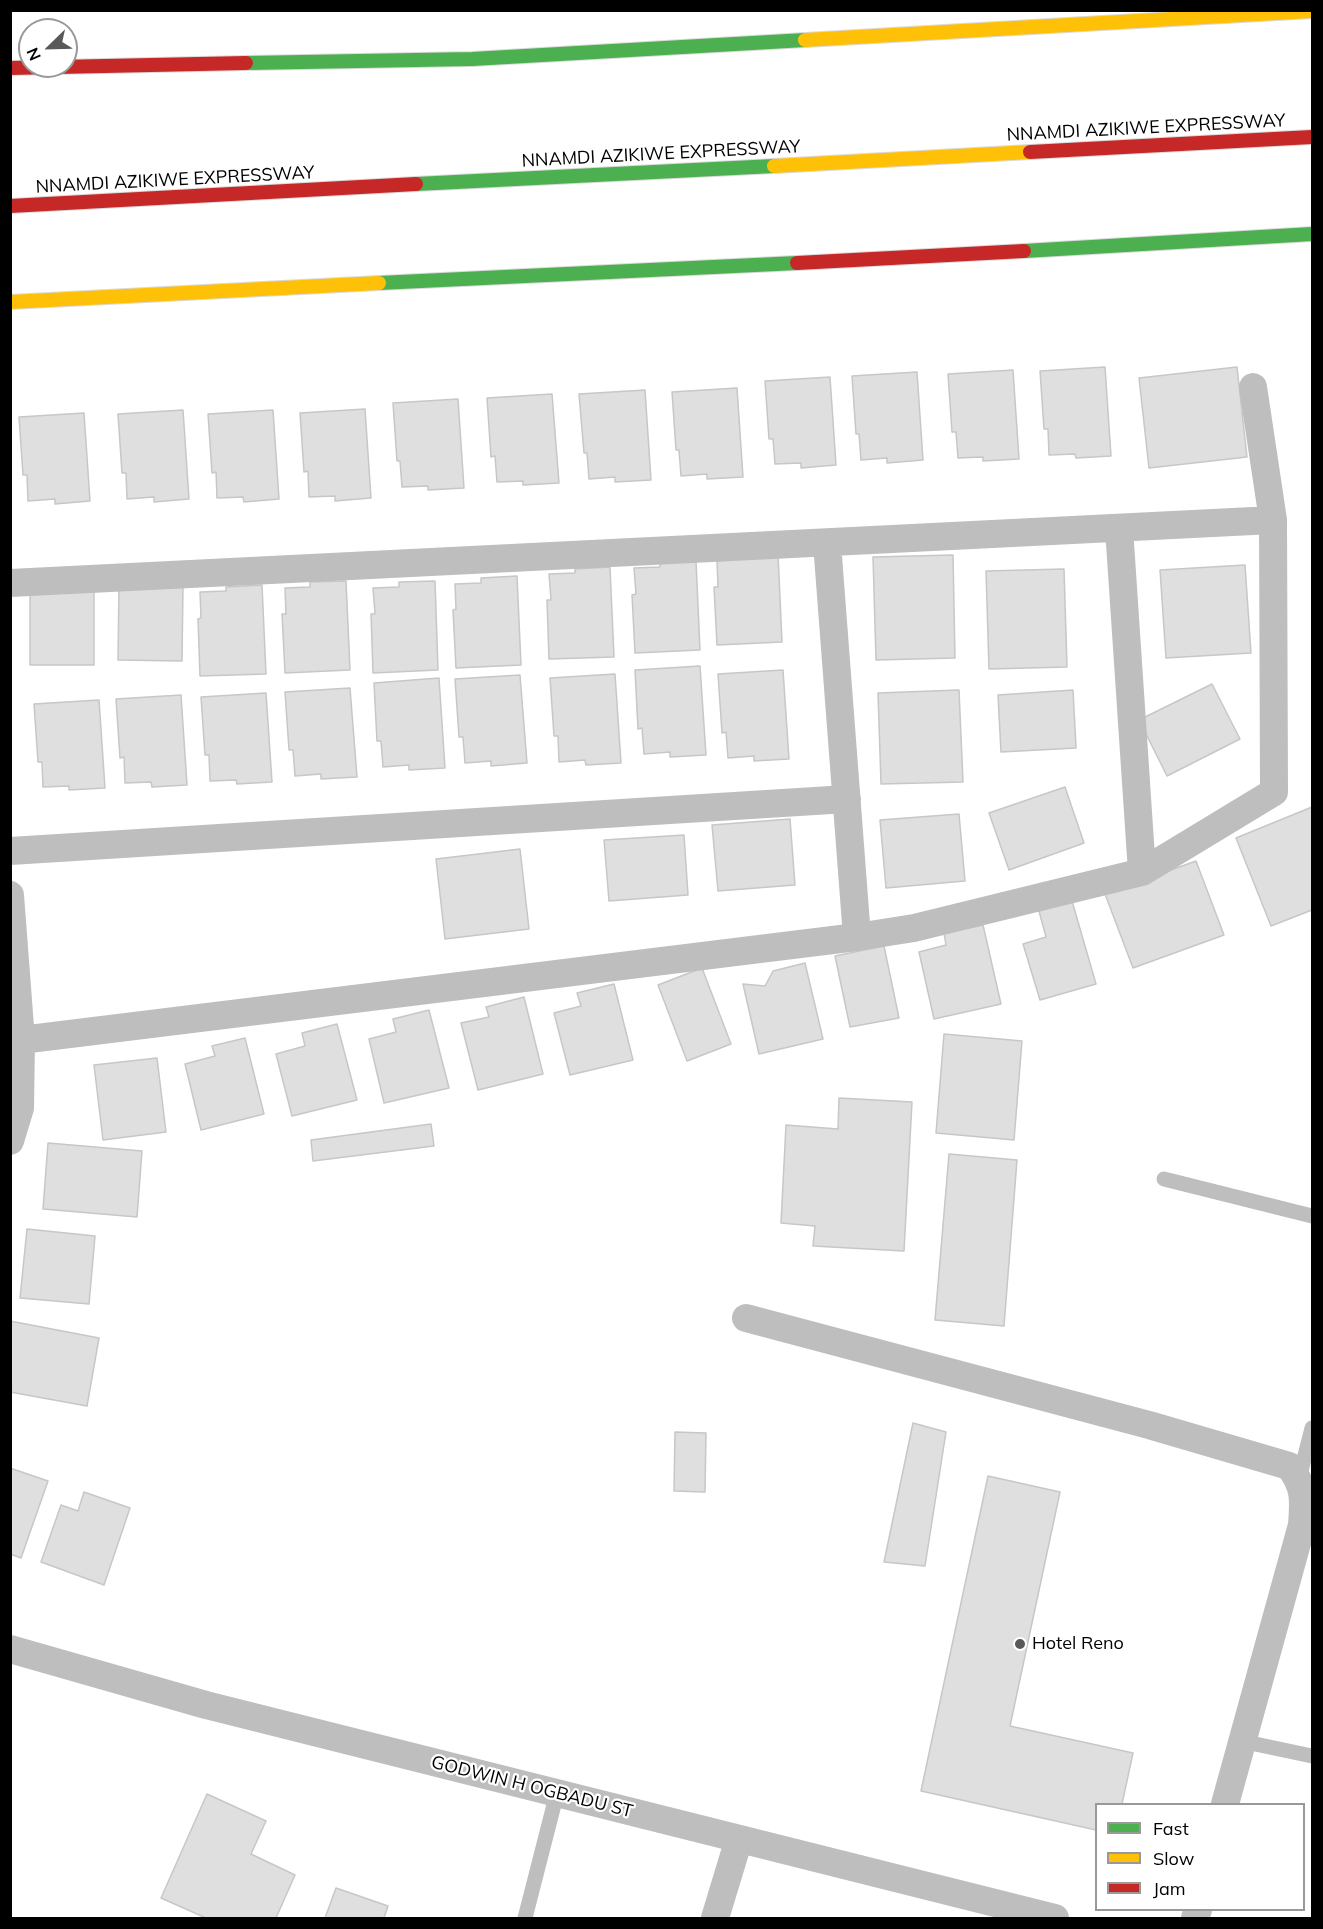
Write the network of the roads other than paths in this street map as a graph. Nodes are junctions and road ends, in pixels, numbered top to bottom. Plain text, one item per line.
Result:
1 (1312, 11) edge
2 (10, 68) edge
3 (1312, 137) edge
4 (10, 207) edge
5 (1312, 234) edge
6 (10, 302) edge
7 (1253, 387) dead end
8 (1273, 520) junction
9 (1119, 528) junction
10 (827, 543) junction
11 (10, 583) edge
12 (847, 799) junction
13 (10, 851) edge
14 (1142, 872) junction
15 (10, 895) edge
16 (857, 937) junction
17 (14, 995) edge
18 (21, 1040) junction
19 (10, 1141) edge
20 (1164, 1179) dead end
21 (1312, 1216) edge
22 (746, 1317) dead end
23 (1312, 1428) edge
24 (1299, 1479) junction
25 (10, 1649) edge
26 (1241, 1741) junction
27 (1312, 1756) edge
28 (557, 1793) junction
29 (1224, 1803) edge
30 (739, 1839) junction
31 (982, 1910) edge
32 (525, 1918) edge
33 (715, 1918) edge
34 (1055, 1918) edge

1 - 2 highway
3 - 4 highway, NNAMDI AZIKIWE EXPRESSWAY
5 - 6 highway
7 - 8 street
8 - 9 street
8 - 14 street
9 - 10 street
9 - 14 street
10 - 11 street
10 - 12 street
12 - 13 street
12 - 16 street
14 - 16 street
15 - 17 street
16 - 18 street
17 - 18 street
18 - 19 street
20 - 21 lane
22 - 24 street
23 - 24 lane
24 - 26 street
25 - 28 street, GODWIN H OGBADU ST
26 - 27 lane
26 - 29 street
28 - 30 street, GODWIN H OGBADU ST
28 - 32 lane
30 - 31 street, GODWIN H OGBADU ST
30 - 33 street
31 - 34 street, GODWIN H OGBADU ST

